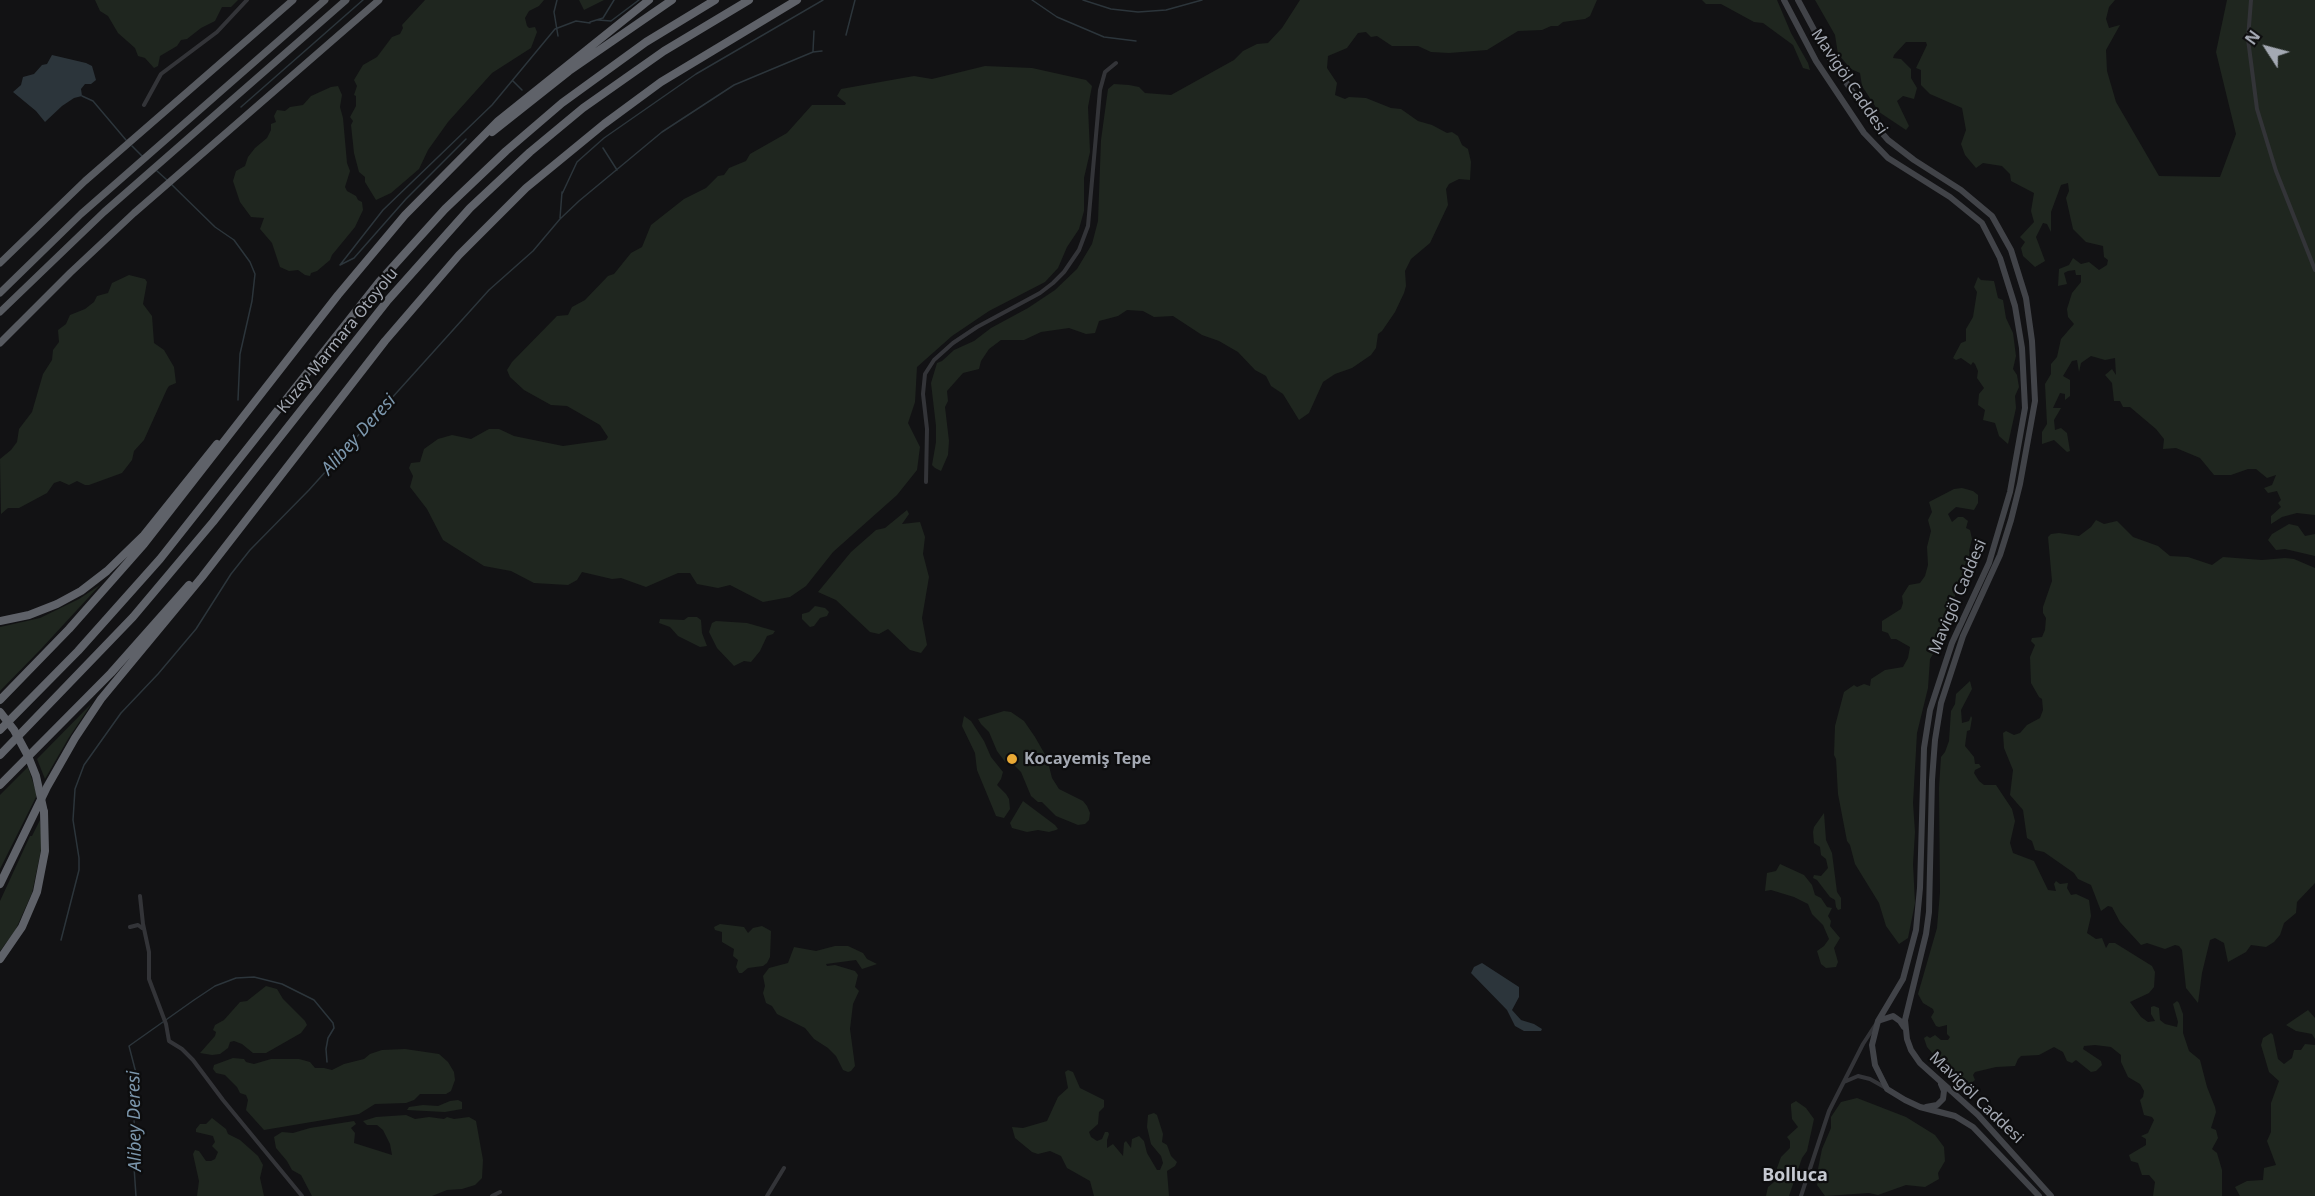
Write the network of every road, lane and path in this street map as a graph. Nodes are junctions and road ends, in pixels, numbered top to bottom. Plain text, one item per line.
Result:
1 (247, 0) edge
2 (293, 0) edge
3 (325, 0) edge
4 (346, 0) edge
5 (379, 0) edge
6 (649, 0) edge
7 (672, 0) edge
8 (715, 0) edge
9 (749, 0) edge
10 (797, 0) edge
11 (1784, 0) edge
12 (1798, 0) edge
13 (2251, 0) edge
14 (1116, 63) dead end
15 (144, 105) dead end
16 (467, 152) junction
17 (0, 262) edge
18 (2315, 270) edge
19 (0, 293) edge
20 (0, 312) edge
21 (0, 343) edge
22 (242, 417) junction
23 (926, 482) dead end
24 (226, 544) junction
25 (0, 621) edge
26 (0, 700) edge
27 (0, 712) edge
28 (0, 730) edge
29 (0, 755) edge
30 (0, 785) edge
31 (0, 884) edge
32 (140, 896) dead end
33 (130, 927) dead end
34 (144, 932) junction
35 (0, 959) edge
36 (1878, 1021) junction
37 (1905, 1030) junction
38 (1938, 1080) junction
39 (1843, 1082) junction
40 (1887, 1089) junction
41 (1920, 1107) junction
42 (784, 1168) dead end
43 (500, 1192) dead end
44 (302, 1196) edge
45 (492, 1196) edge
46 (767, 1196) edge
47 (1801, 1196) edge
48 (2039, 1196) edge
49 (2051, 1196) edge

1 - 15 street
2 - 17 highway
3 - 19 highway
4 - 20 highway
5 - 21 highway
6 - 16 highway
7 - 16 highway
8 - 28 highway, Kuzey Marmara Otoyolu
9 - 29 highway, Kuzey Marmara Otoyolu
10 - 24 highway
11 - 36 main road, Mavigöl Caddesi
12 - 37 main road, Mavigöl Caddesi
13 - 18 street
14 - 23 street
16 - 22 highway
22 - 25 highway
22 - 26 highway
24 - 30 highway
24 - 31 highway
27 - 35 highway, bridge
32 - 34 street
33 - 34 street
34 - 44 street
36 - 37 main road
36 - 39 street
36 - 40 main road, Mavigöl Caddesi
37 - 38 main road, Mavigöl Caddesi
38 - 41 main road
38 - 49 main road, Mavigöl Caddesi
39 - 40 street
39 - 47 street
40 - 41 main road, Mavigöl Caddesi
41 - 48 main road, Mavigöl Caddesi
42 - 46 street
43 - 45 street

